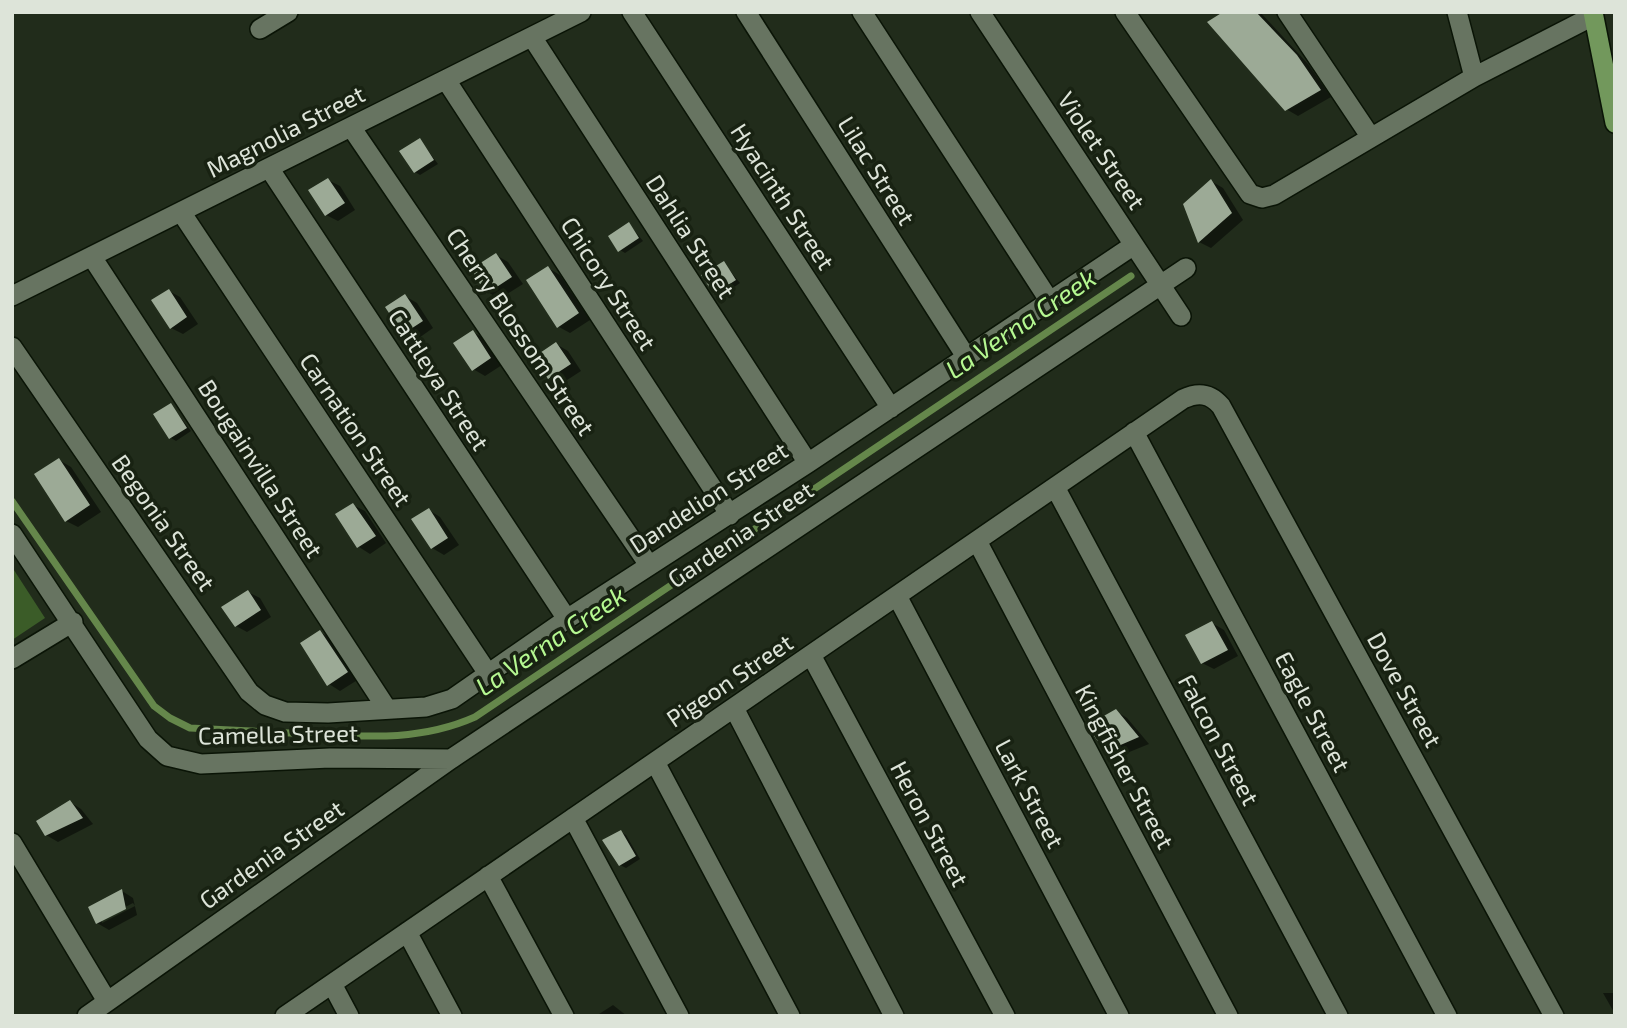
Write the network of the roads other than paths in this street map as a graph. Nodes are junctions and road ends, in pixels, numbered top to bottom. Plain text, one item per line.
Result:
1 (288, 12) edge
2 (581, 12) edge
3 (632, 12) edge
4 (747, 12) edge
5 (862, 12) edge
6 (980, 12) edge
7 (1125, 12) edge
8 (1287, 12) edge
9 (1457, 12) edge
10 (1593, 14) edge
11 (260, 29) dead end
12 (532, 37) junction
13 (1474, 77) junction
14 (446, 80) junction
15 (1613, 110) edge
16 (351, 127) junction
17 (1370, 136) junction
18 (269, 168) junction
19 (181, 212) junction
20 (1134, 245) junction
21 (92, 257) junction
22 (1186, 268) dead end
23 (1160, 285) junction
24 (12, 296) edge
25 (1049, 300) junction
26 (1181, 316) dead end
27 (12, 347) edge
28 (965, 355) junction
29 (1205, 395) joint
30 (891, 408) junction
31 (1134, 432) junction
32 (808, 463) junction
33 (1055, 487) junction
34 (730, 515) junction
35 (12, 534) edge
36 (977, 541) junction
37 (649, 565) junction
38 (897, 596) junction
39 (567, 619) junction
40 (73, 622) junction
41 (811, 655) junction
42 (12, 659) edge
43 (489, 675) junction
44 (734, 708) junction
45 (387, 709) junction
46 (285, 712) joint
47 (451, 759) junction
48 (655, 762) junction
49 (573, 818) junction
50 (12, 843) edge
51 (488, 876) junction
52 (407, 932) junction
53 (332, 984) junction
54 (107, 1001) junction
55 (87, 1016) edge
56 (285, 1016) edge
57 (349, 1016) edge
58 (452, 1016) edge
59 (564, 1016) edge
60 (679, 1016) edge
61 (790, 1016) edge
62 (894, 1016) edge
63 (1005, 1016) edge
64 (1119, 1016) edge
65 (1228, 1016) edge
66 (1338, 1016) edge
67 (1447, 1016) edge
68 (1554, 1016) edge

1 - 11 street
2 - 12 street, Magnolia Street
3 - 30 street, Hyacinth Street
4 - 28 street, Lilac Street
5 - 25 street
6 - 20 street, Violet Street
7 - 17 street
8 - 17 street
9 - 13 street
10 - 13 street
10 - 15 main road
12 - 14 street, Magnolia Street
12 - 32 street, Dahlia Street
13 - 17 street
14 - 16 street, Magnolia Street
14 - 34 street, Chicory Street
16 - 18 street, Magnolia Street
16 - 37 street, Cherry Blossom Street
18 - 19 street, Magnolia Street
18 - 39 street, Cattleya Street
19 - 21 street, Magnolia Street
19 - 43 street, Carnation Street
20 - 23 street, Violet Street
20 - 25 street, Dandelion Street
21 - 24 street, Magnolia Street
21 - 45 street, Bougainvilla Street
22 - 23 street, Gardenia Street
23 - 26 street, Violet Street
23 - 47 street, Gardenia Street
25 - 28 street, Dandelion Street
27 - 46 street, Begonia Street
28 - 30 street, Dandelion Street
29 - 31 street, Pigeon Street
29 - 68 street, Dove Street
30 - 32 street, Dandelion Street
31 - 33 street, Pigeon Street
31 - 67 street, Eagle Street
32 - 34 street, Dandelion Street
33 - 36 street, Pigeon Street
33 - 66 street, Falcon Street
34 - 37 street, Dandelion Street
35 - 40 street, Camella Street
36 - 38 street, Pigeon Street
36 - 65 street, Kingfisher Street
37 - 39 street, Dandelion Street
38 - 41 street, Pigeon Street
38 - 64 street, Lark Street
39 - 43 street, Dandelion Street
40 - 42 street
40 - 47 street, Camella Street
41 - 44 street, Pigeon Street
41 - 63 street, Heron Street
43 - 45 street, Dandelion Street
44 - 48 street, Pigeon Street
44 - 62 street
45 - 46 street, Dandelion Street
47 - 54 street, Gardenia Street
48 - 49 street, Pigeon Street
48 - 61 street
49 - 51 street, Pigeon Street
49 - 60 street
50 - 54 street
51 - 52 street, Pigeon Street
51 - 59 street
52 - 53 street, Pigeon Street
52 - 58 street
53 - 56 street, Pigeon Street
53 - 57 street
54 - 55 street, Gardenia Street

